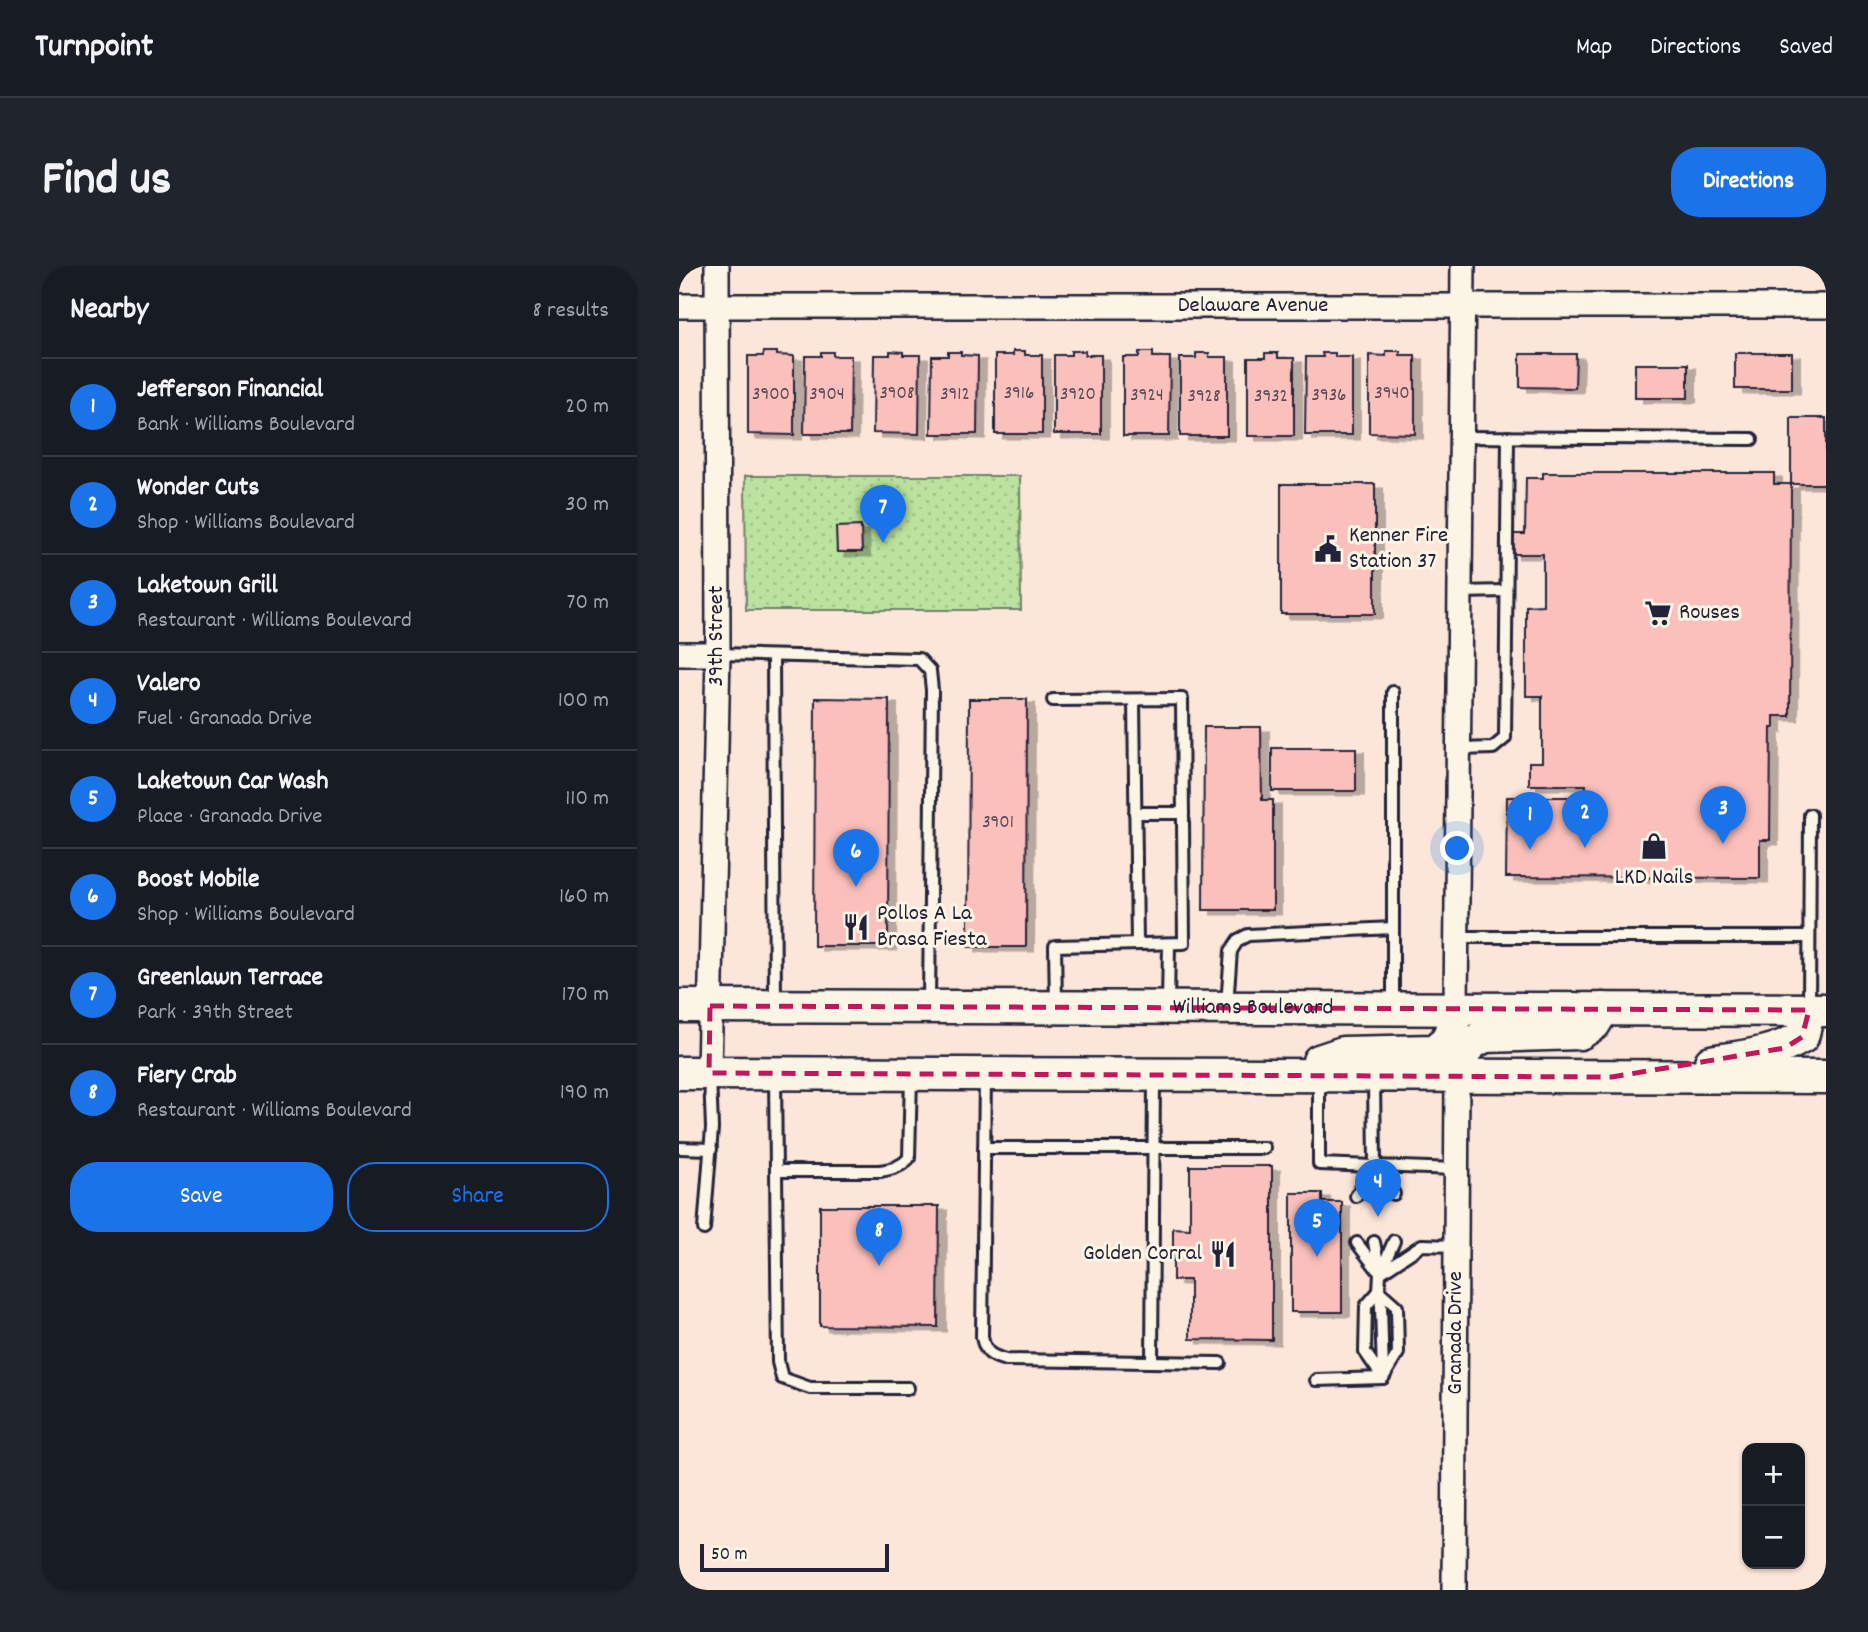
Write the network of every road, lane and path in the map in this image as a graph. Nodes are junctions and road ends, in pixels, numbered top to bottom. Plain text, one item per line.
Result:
1 (717, 266) edge
2 (1463, 266) edge
3 (679, 306) edge
4 (717, 306) junction
5 (1826, 306) edge
6 (1463, 307) junction
7 (1461, 437) junction
8 (1508, 438) junction
9 (1752, 439) dead end
10 (1506, 591) junction
11 (1459, 592) junction
12 (679, 654) edge
13 (718, 654) junction
14 (773, 656) junction
15 (1393, 692) dead end
16 (1134, 699) junction
17 (1053, 700) dead end
18 (1459, 749) junction
19 (1135, 813) junction
20 (1183, 813) junction
21 (1810, 815) dead end
22 (1393, 928) junction
23 (1457, 937) junction
24 (1809, 937) junction
25 (1137, 944) junction
26 (1169, 944) junction
27 (694, 1006) edge
28 (775, 1006) junction
29 (929, 1007) junction
30 (1056, 1007) junction
31 (1168, 1007) junction
32 (1227, 1007) junction
33 (1456, 1008) junction
34 (1393, 1009) junction
35 (1603, 1009) junction
36 (1817, 1010) edge
37 (694, 1073) edge
38 (775, 1073) junction
39 (911, 1073) junction
40 (985, 1074) junction
41 (1154, 1075) junction
42 (1310, 1075) junction
43 (1374, 1075) junction
44 (1457, 1076) junction
45 (1612, 1077) junction
46 (1826, 1077) edge
47 (679, 1148) edge
48 (984, 1148) junction
49 (1154, 1148) junction
50 (1264, 1148) dead end
51 (711, 1149) junction
52 (1375, 1166) junction
53 (1456, 1169) junction
54 (776, 1171) junction
55 (1394, 1195) dead end
56 (1356, 1196) dead end
57 (1374, 1196) dead end
58 (704, 1228) dead end
59 (1394, 1241) dead end
60 (1374, 1242) dead end
61 (1357, 1243) dead end
62 (1456, 1246) junction
63 (1380, 1273) junction
64 (1379, 1291) junction
65 (1152, 1362) junction
66 (1220, 1363) dead end
67 (1383, 1378) junction
68 (1316, 1380) dead end
69 (908, 1388) dead end
70 (1454, 1590) edge

1 - 4 street, 39th Street
2 - 6 street
3 - 4 street, Delaware Avenue
4 - 6 street, Delaware Avenue
4 - 13 street, 39th Street
5 - 6 street, Delaware Avenue
6 - 7 street
7 - 8 lane
7 - 11 street
8 - 9 lane
8 - 10 lane
10 - 11 lane
10 - 18 lane
11 - 18 street
12 - 13 street
13 - 14 lane
13 - 27 street, 39th Street
14 - 28 lane
14 - 29 lane
15 - 22 lane
16 - 17 lane
16 - 19 lane
16 - 20 lane
18 - 23 street
19 - 20 lane
19 - 25 lane
20 - 26 lane
21 - 24 lane
22 - 32 lane
22 - 34 lane
23 - 24 lane
23 - 33 street
24 - 36 lane
25 - 26 lane
25 - 30 lane
26 - 31 lane
27 - 28 main road, Williams Boulevard
27 - 37 street, 39th Street
28 - 29 main road, Williams Boulevard
29 - 30 main road, Williams Boulevard
30 - 31 main road, Williams Boulevard
31 - 32 main road, Williams Boulevard
32 - 34 main road, Williams Boulevard
33 - 34 main road, Williams Boulevard
33 - 35 main road, Williams Boulevard
33 - 42 main road
35 - 36 main road, Williams Boulevard
35 - 44 main road
36 - 45 main road
37 - 38 main road
37 - 51 lane
38 - 39 main road
38 - 54 lane
39 - 40 main road
39 - 54 lane
40 - 41 main road
40 - 48 lane
41 - 42 main road
41 - 49 lane
42 - 43 main road
42 - 52 lane
43 - 44 main road
43 - 52 lane
44 - 45 main road
44 - 53 street, Granada Drive
45 - 46 main road
47 - 51 lane
48 - 49 lane
48 - 65 lane
49 - 50 lane
49 - 65 lane
51 - 58 lane
52 - 53 lane
52 - 55 lane
52 - 56 lane
52 - 57 lane
53 - 62 street, Granada Drive
54 - 69 lane
59 - 63 lane
60 - 63 lane
61 - 63 lane
62 - 63 lane
62 - 70 street, Granada Drive
63 - 64 lane
64 - 67 lane
64 - 67 lane
65 - 66 lane
67 - 68 lane

